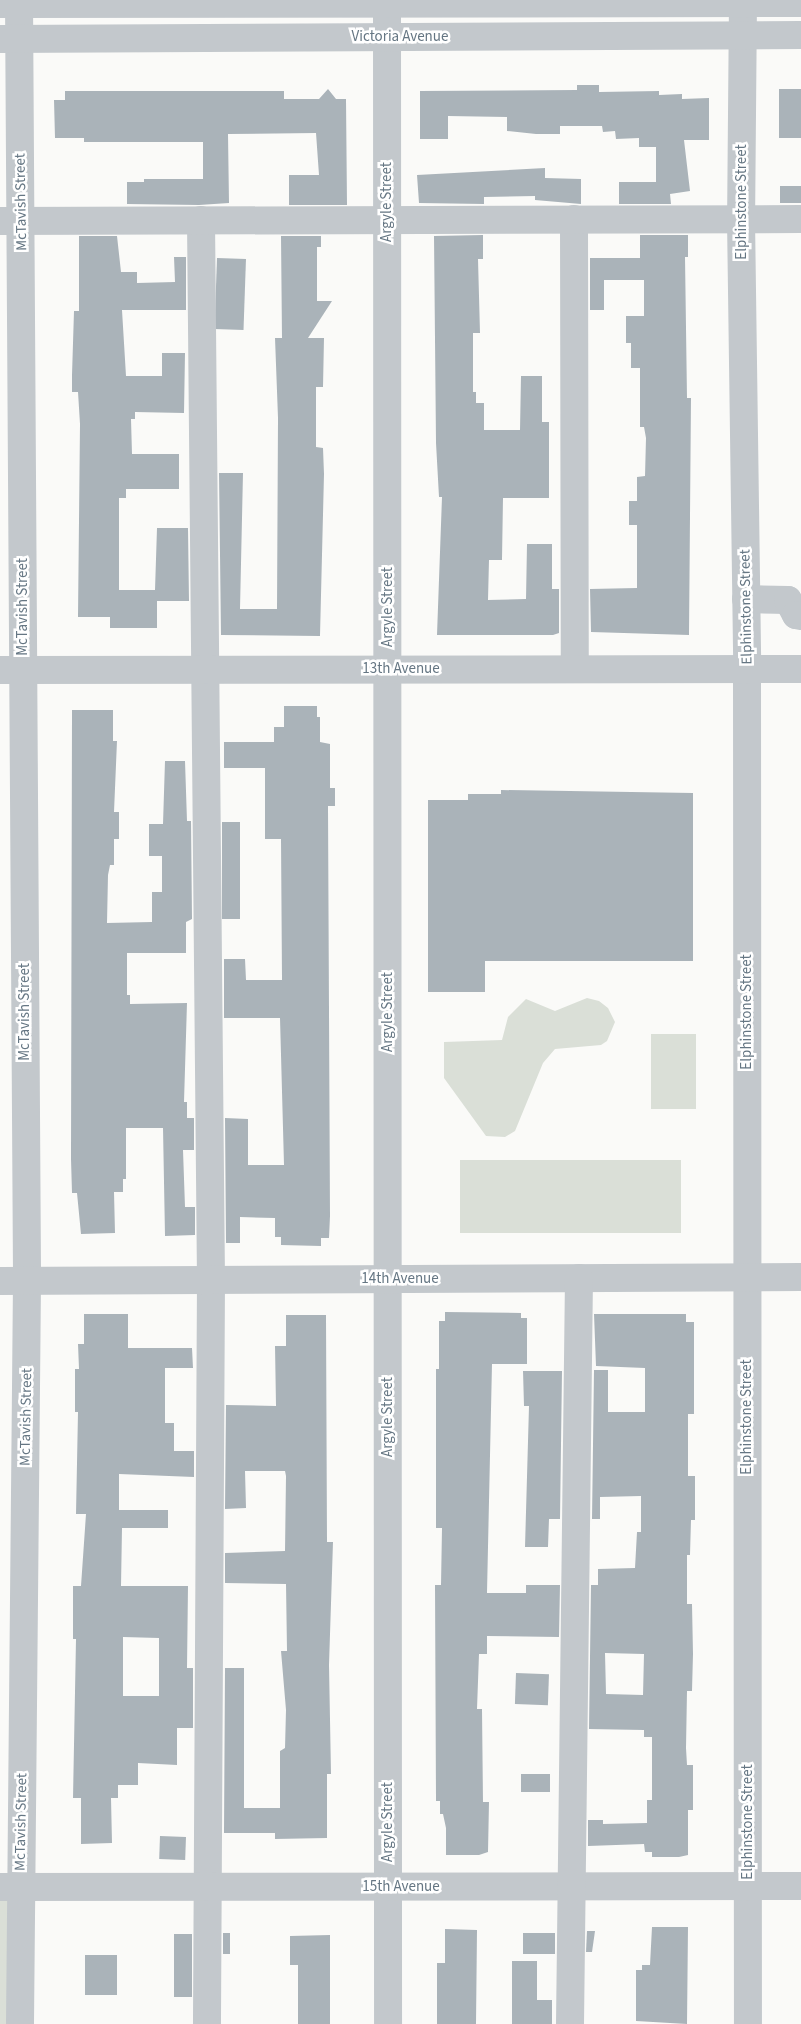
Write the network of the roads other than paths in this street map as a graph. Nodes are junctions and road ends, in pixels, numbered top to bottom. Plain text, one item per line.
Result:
1 (743, 1) edge
2 (12, 2) edge
3 (387, 2) edge
4 (801, 3) edge
5 (743, 35) junction
6 (801, 35) edge
7 (388, 37) junction
8 (10, 39) edge
9 (574, 219) junction
10 (741, 219) junction
11 (801, 219) edge
12 (201, 220) junction
13 (388, 220) junction
14 (11, 221) edge
15 (746, 599) junction
16 (801, 616) edge
17 (207, 669) junction
18 (388, 669) junction
19 (575, 669) junction
20 (747, 669) junction
21 (801, 669) edge
22 (11, 670) edge
23 (801, 1277) edge
24 (579, 1278) junction
25 (747, 1278) junction
26 (389, 1279) junction
27 (211, 1280) junction
28 (0, 1281) edge
29 (28, 1281) junction
30 (388, 1886) junction
31 (571, 1886) junction
32 (748, 1886) junction
33 (801, 1886) edge
34 (10, 1887) edge
35 (206, 1887) junction
36 (20, 2024) edge
37 (207, 2024) edge
38 (388, 2024) edge
39 (570, 2024) edge
40 (748, 2024) edge

1 - 3 street
1 - 4 street
1 - 5 street, Elphinstone Street
2 - 3 street
2 - 8 street, McTavish Street
3 - 7 street, Argyle Street
5 - 6 street, Victoria Avenue
5 - 7 street, Victoria Avenue
5 - 10 street, Elphinstone Street
7 - 8 street, Victoria Avenue
7 - 13 street, Argyle Street
8 - 14 street, McTavish Street
9 - 10 street
9 - 13 street
9 - 19 street
10 - 11 street
10 - 15 street, Elphinstone Street
12 - 13 street
12 - 14 street
12 - 17 street
13 - 18 street, Argyle Street
14 - 22 street, McTavish Street
15 - 16 street
15 - 20 street, Elphinstone Street
17 - 18 street, 13th Avenue
17 - 22 street, 13th Avenue
17 - 27 street
18 - 19 street, 13th Avenue
18 - 26 street, Argyle Street
19 - 20 street, 13th Avenue
20 - 21 street, 13th Avenue
20 - 25 street, Elphinstone Street
22 - 29 street, McTavish Street
23 - 25 street, 14th Avenue
24 - 25 street, 14th Avenue
24 - 26 street, 14th Avenue
24 - 31 street
25 - 32 street, Elphinstone Street
26 - 27 street, 14th Avenue
26 - 30 street, Argyle Street
27 - 29 street, 14th Avenue
27 - 35 street
28 - 29 street, 14th Avenue
29 - 34 street, McTavish Street
30 - 31 street, 15th Avenue
30 - 35 street, 15th Avenue
30 - 38 street, Argyle Street
31 - 32 street, 15th Avenue
31 - 39 street
32 - 33 street, 15th Avenue
32 - 40 street, Elphinstone Street
34 - 35 street, 15th Avenue
34 - 36 street, McTavish Street
35 - 37 street

